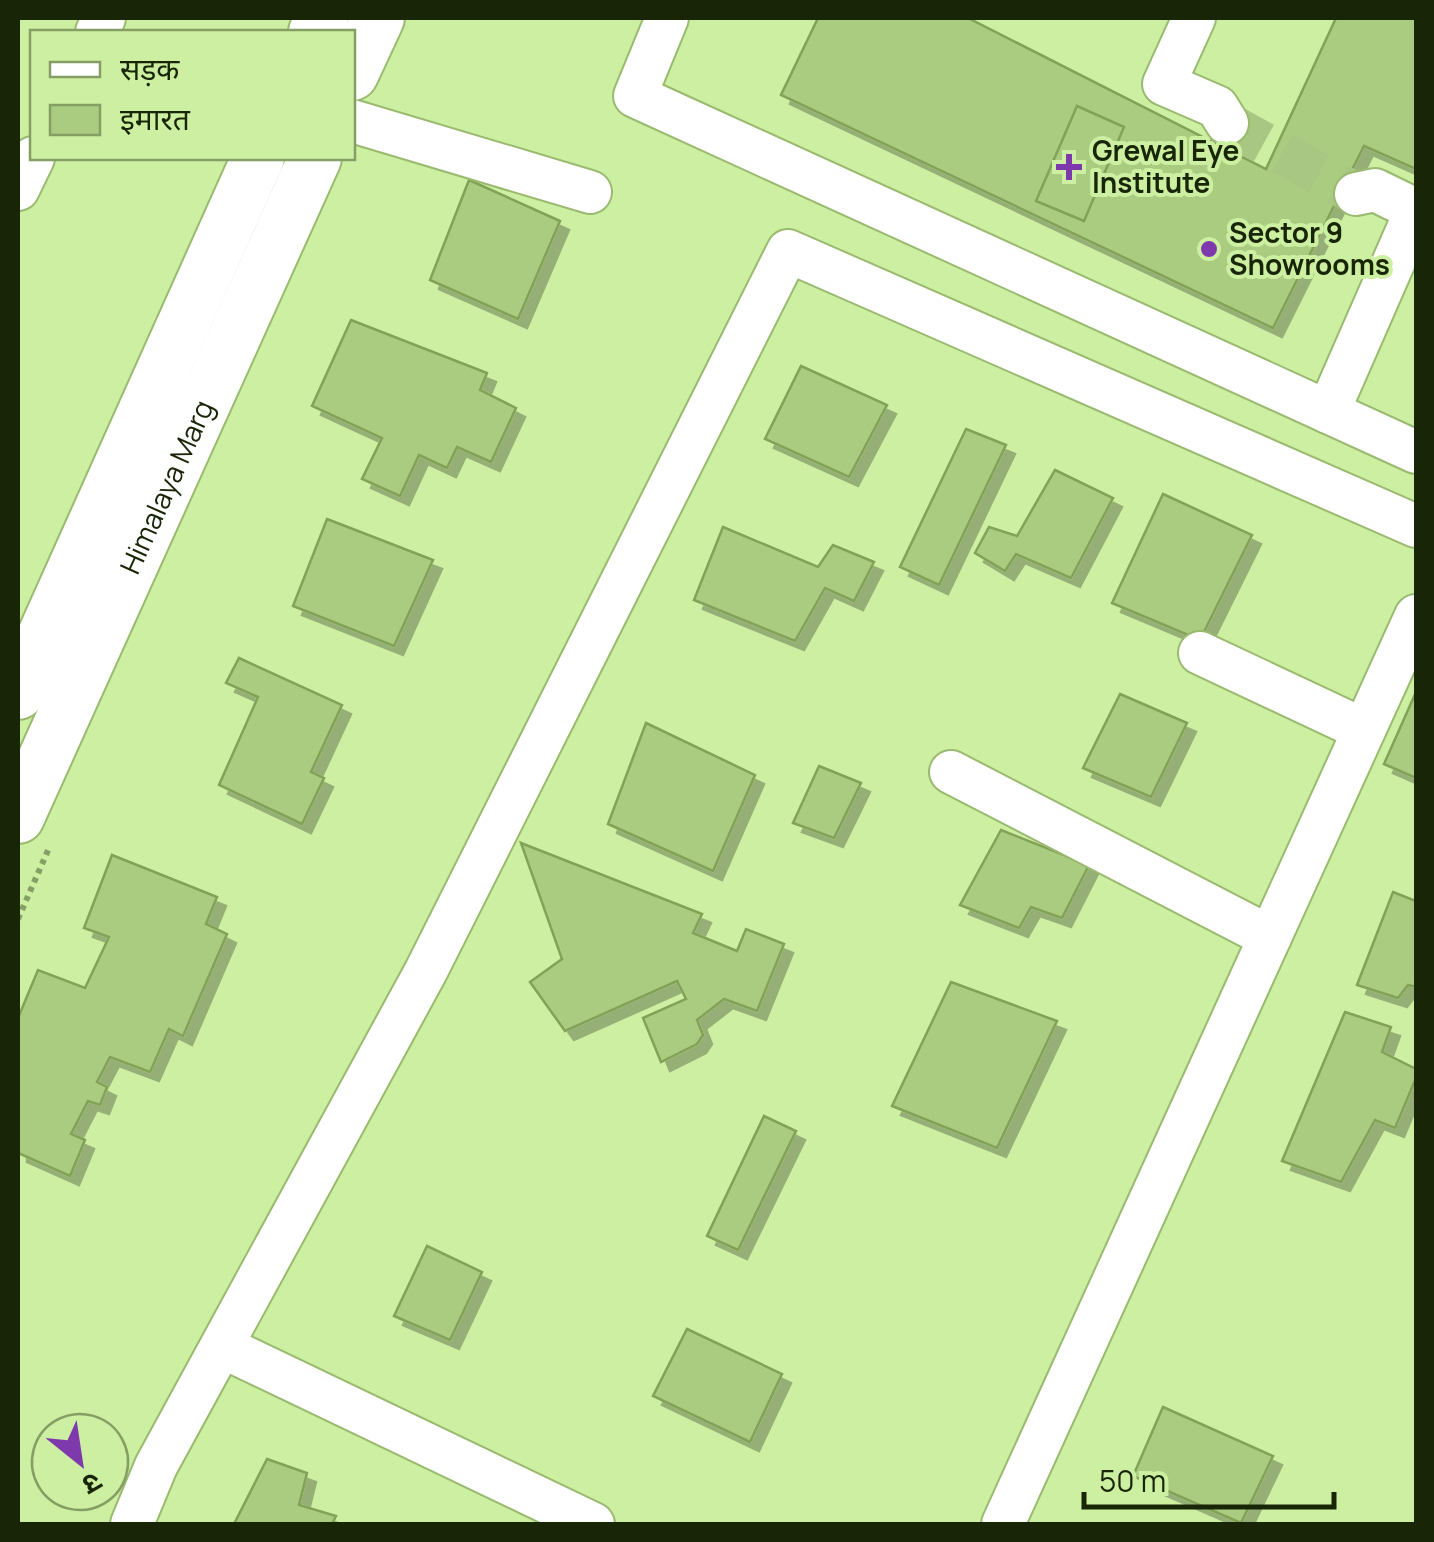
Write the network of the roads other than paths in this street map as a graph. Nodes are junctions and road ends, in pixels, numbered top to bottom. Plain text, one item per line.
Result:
1 (378, 18) edge
2 (667, 18) edge
3 (1194, 18) edge
4 (355, 68) edge
5 (1228, 111) tunnel mouth
6 (355, 122) edge
7 (32, 160) edge
8 (257, 160) edge
9 (314, 160) edge
10 (1365, 184) tunnel mouth
11 (18, 189) edge
12 (590, 192) dead end
13 (1416, 210) edge
14 (1328, 412) junction
15 (1416, 452) edge
16 (1416, 526) edge
17 (1416, 616) edge
18 (1200, 653) dead end
19 (18, 693) edge
20 (1364, 730) junction
21 (952, 772) dead end
22 (18, 816) edge
23 (1270, 938) junction
24 (224, 1347) junction
25 (132, 1524) edge
26 (594, 1524) edge
27 (1003, 1524) edge

1 - 4 main road
2 - 14 street
3 - 5 street
6 - 12 street
7 - 11 street
8 - 19 main road, Himalaya Marg
9 - 22 main road, Himalaya Marg
10 - 13 street
13 - 14 street
14 - 15 street
16 - 24 street
17 - 20 street
18 - 20 street
20 - 23 street
21 - 23 street
23 - 27 street
24 - 25 street
24 - 26 street

